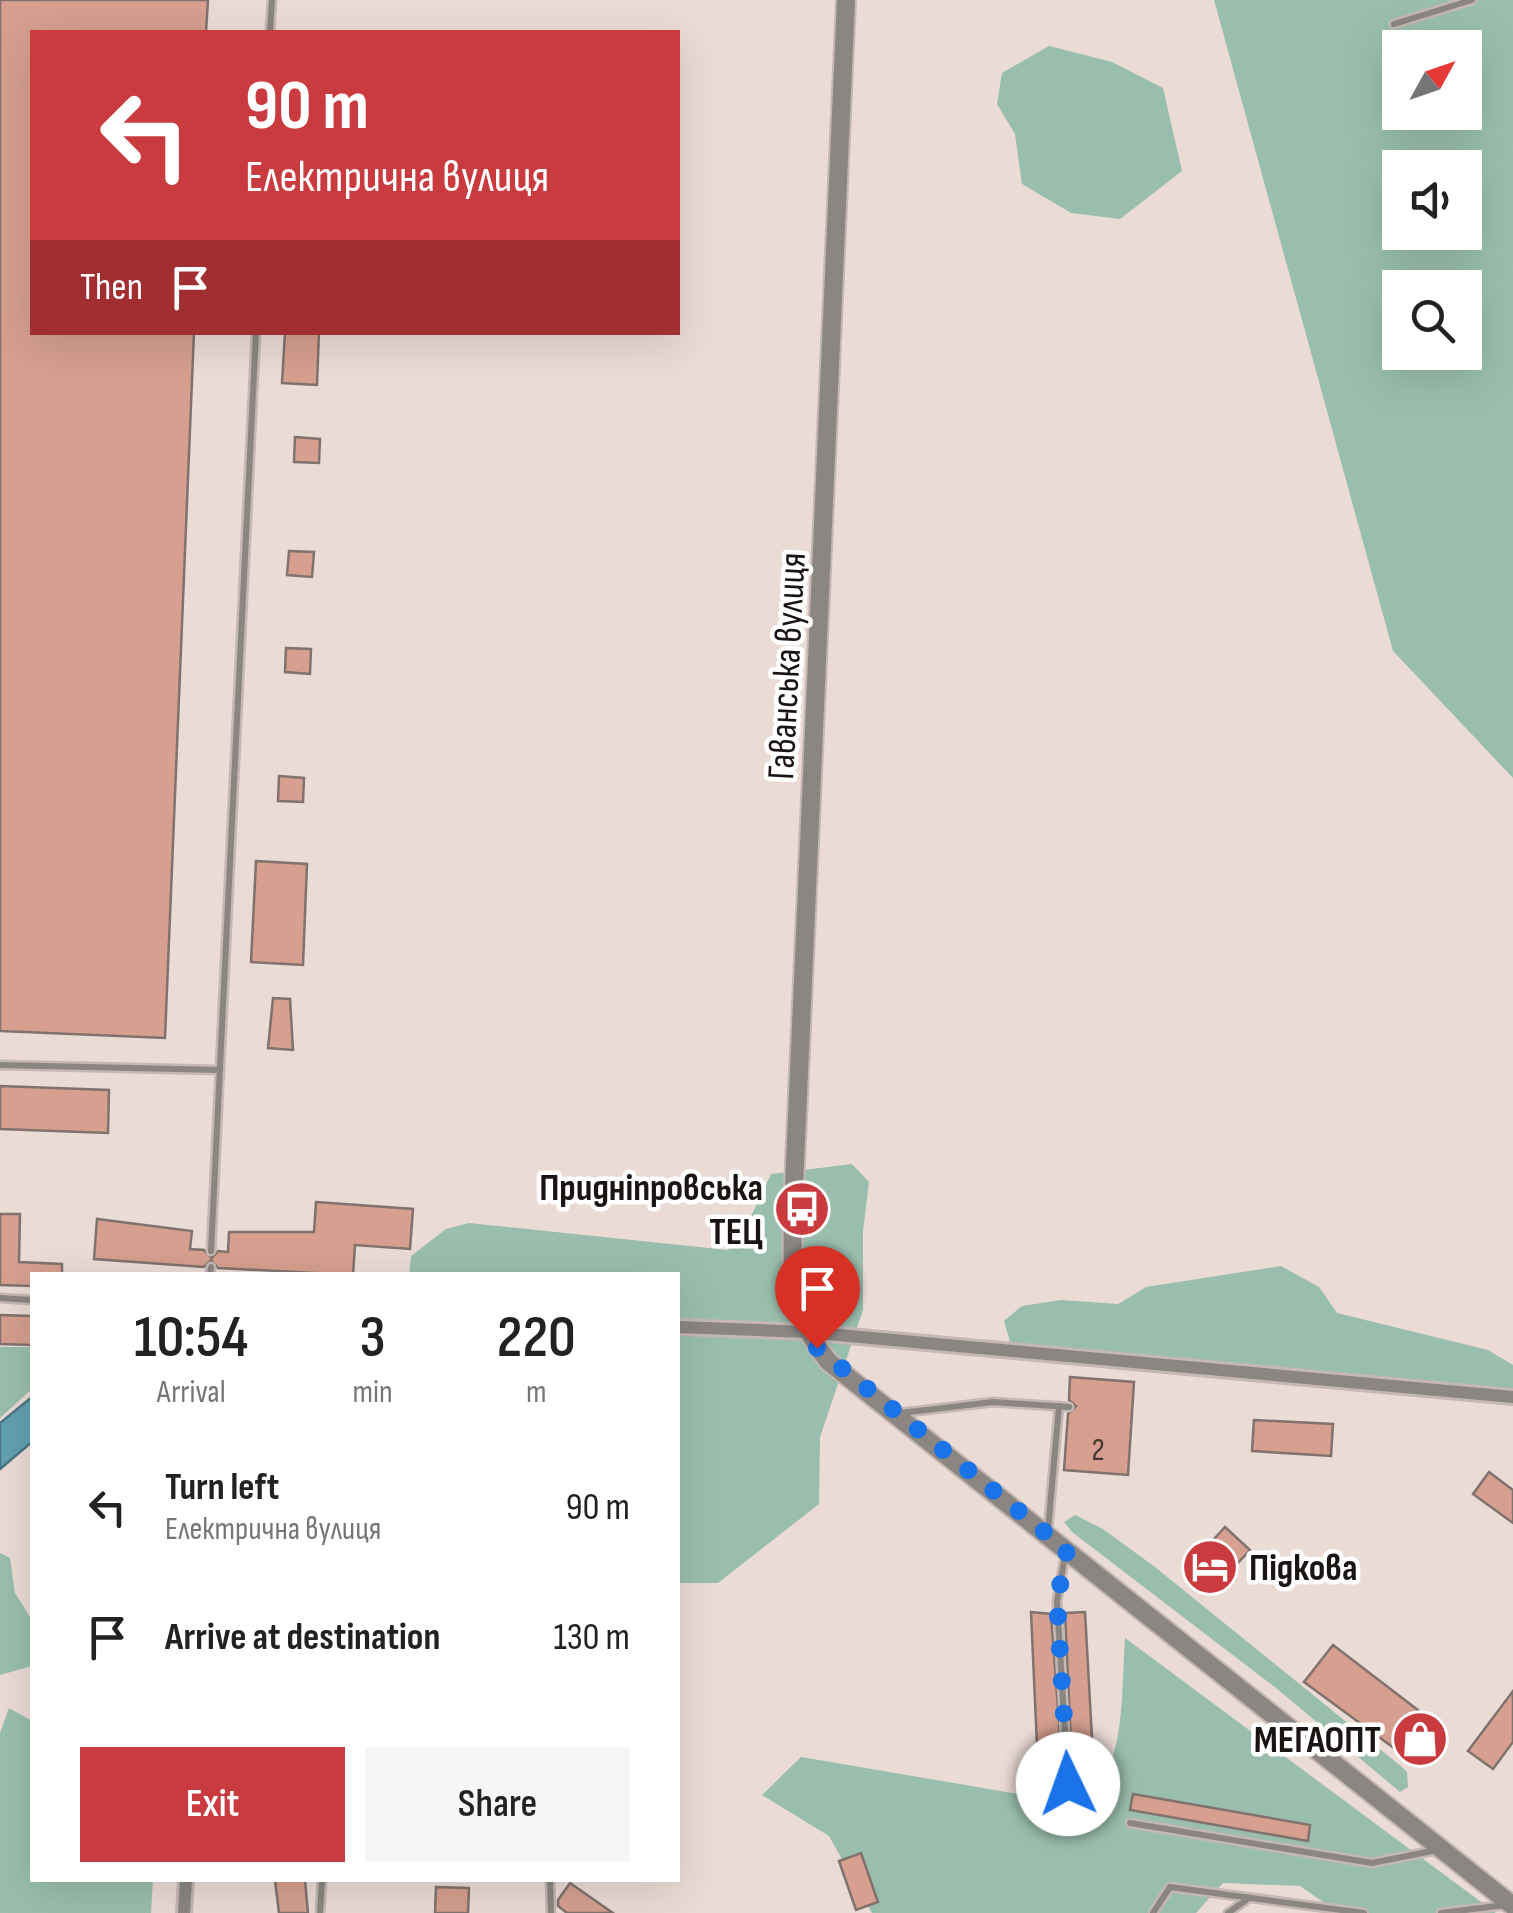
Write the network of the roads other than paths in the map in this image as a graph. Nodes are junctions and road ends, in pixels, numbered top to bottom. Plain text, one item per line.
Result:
1 (272, 0) edge
2 (846, 0) edge
3 (1472, 0) edge
4 (1394, 24) dead end
5 (270, 30) edge
6 (256, 335) edge
7 (0, 1065) edge
8 (220, 1070) junction
9 (211, 1251) dead end
10 (0, 1298) edge
11 (30, 1300) edge
12 (680, 1327) edge
13 (806, 1332) junction
14 (1513, 1398) edge
15 (1059, 1406) junction
16 (1068, 1407) dead end
17 (895, 1414) junction
18 (1048, 1535) junction
19 (1067, 1550) junction
20 (1068, 1784) dead end
21 (1130, 1823) dead end
22 (1442, 1849) junction
23 (186, 1882) edge
24 (322, 1882) edge
25 (550, 1882) edge
26 (1250, 1898) junction
27 (1512, 1905) edge
28 (184, 1913) edge
29 (320, 1913) edge
30 (550, 1913) edge
31 (1153, 1913) edge
32 (1228, 1913) edge
33 (1364, 1913) edge
34 (1441, 1913) edge

1 - 5 lane
2 - 13 street, Гаванська вулиця
3 - 4 lane
6 - 8 lane
7 - 8 lane
8 - 9 lane
10 - 11 lane
12 - 13 street
13 - 14 street
13 - 17 street
15 - 16 lane
15 - 17 lane
15 - 18 lane
17 - 18 street
18 - 19 street
19 - 20 lane
19 - 22 street
21 - 22 lane
22 - 27 street
23 - 28 street
24 - 29 lane
25 - 30 lane
26 - 31 lane
26 - 32 lane
26 - 33 lane
27 - 34 lane

